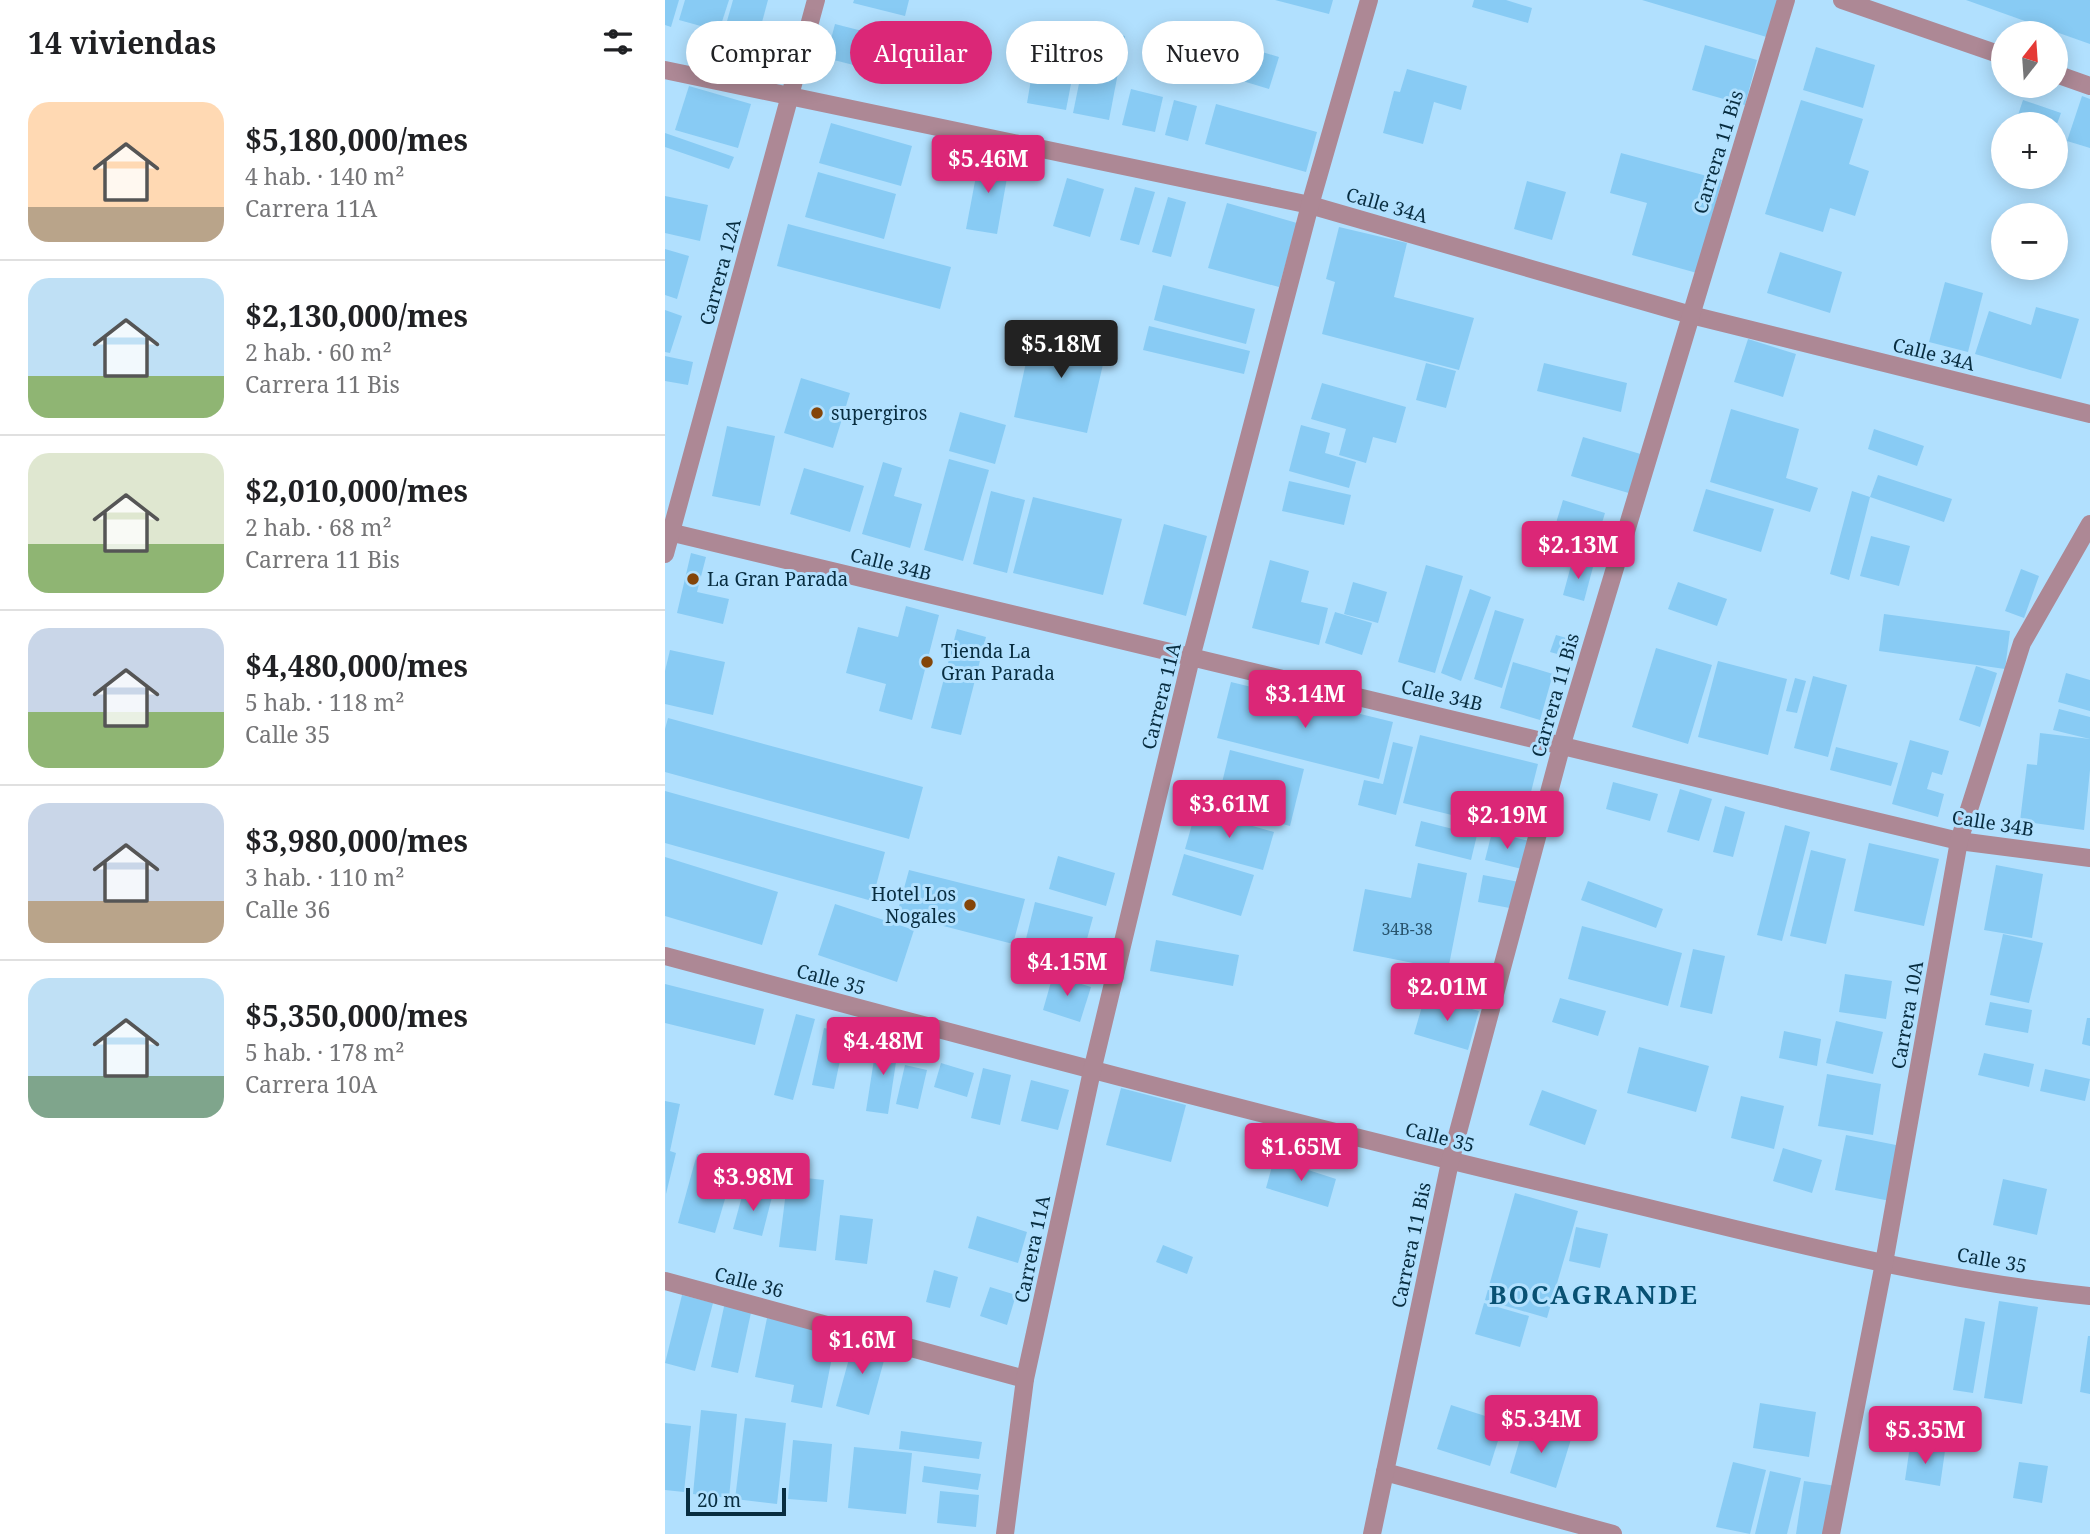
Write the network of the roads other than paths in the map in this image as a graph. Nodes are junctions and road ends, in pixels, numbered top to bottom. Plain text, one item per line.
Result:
1 (816, 0) edge
2 (1369, 0) edge
3 (1786, 0) edge
4 (1842, 0) edge
5 (1991, 52) edge
6 (665, 71) edge
7 (2069, 79) edge
8 (2090, 86) edge
9 (790, 97) junction
10 (1310, 205) junction
11 (1691, 315) junction
12 (2090, 414) edge
13 (2090, 524) edge
14 (668, 531) edge
15 (665, 554) edge
16 (1191, 658) junction
17 (1562, 744) junction
18 (1959, 841) junction
19 (2090, 858) edge
20 (665, 956) edge
21 (1092, 1071) junction
22 (1450, 1162) junction
23 (1884, 1263) junction
24 (665, 1281) edge
25 (2090, 1296) edge
26 (1025, 1379) junction
27 (1385, 1472) junction
28 (1005, 1534) edge
29 (1372, 1534) edge
30 (1613, 1534) edge
31 (1831, 1534) edge

1 - 9 street, Carrera 12A
2 - 10 street, Carrera 11A
3 - 11 street, Carrera 11 Bis
4 - 5 street
6 - 9 street, Calle 34A
7 - 8 street
9 - 10 street, Calle 34A
9 - 14 street, Carrera 12A
10 - 11 street, Calle 34A
10 - 16 street, Carrera 11A
11 - 12 street, Calle 34A
11 - 17 street, Carrera 11 Bis
13 - 18 street, Carrera 10A
14 - 15 street, Carrera 12A
14 - 16 street, Calle 34B
16 - 17 street, Calle 34B
16 - 21 street, Carrera 11A
17 - 18 street, Calle 34B
17 - 22 street, Carrera 11 Bis
18 - 19 street, Calle 34B
18 - 23 street, Carrera 10A
20 - 21 street, Calle 35
21 - 22 street, Calle 35
21 - 26 street, Carrera 11A
22 - 23 street, Calle 35
22 - 27 street, Carrera 11 Bis
23 - 25 street, Calle 35
23 - 31 street, Carrera 10A
24 - 26 street, Calle 36
26 - 28 street, Carrera 11A
27 - 29 street, Carrera 11 Bis
27 - 30 street

